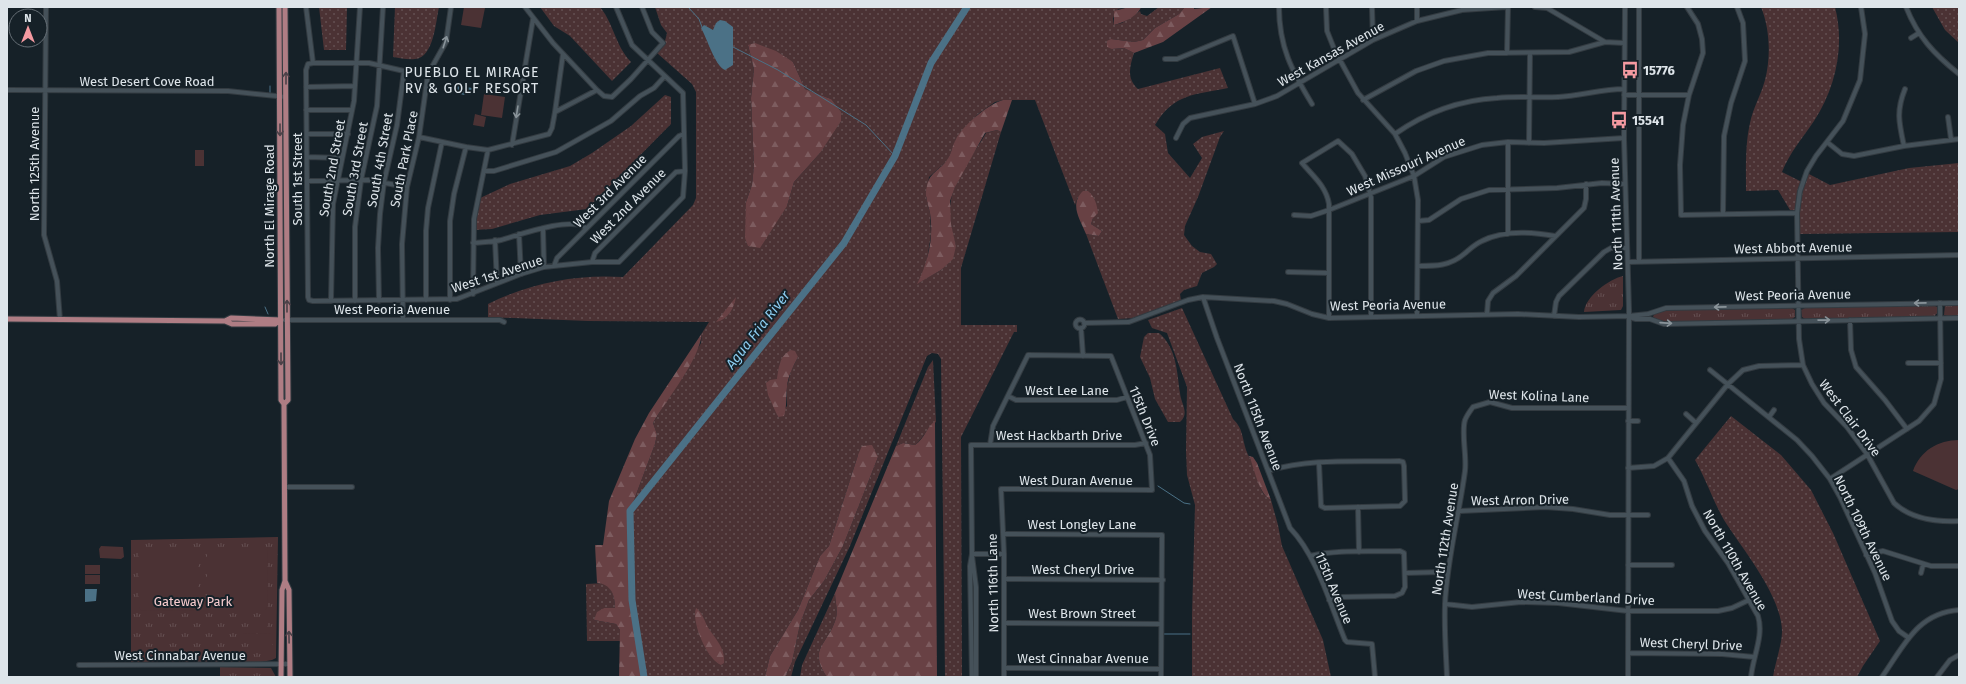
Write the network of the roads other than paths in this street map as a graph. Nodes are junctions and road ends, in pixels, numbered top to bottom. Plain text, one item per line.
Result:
1 (46, 7) edge
2 (279, 7) edge
3 (285, 7) edge
4 (306, 7) edge
5 (360, 7) edge
6 (383, 7) edge
7 (451, 7) edge
8 (525, 7) edge
9 (616, 7) edge
10 (642, 7) edge
11 (1279, 7) edge
12 (1326, 7) edge
13 (1372, 7) edge
14 (1418, 7) edge
15 (1507, 7) edge
16 (1535, 7) edge
17 (1625, 7) edge
18 (1639, 7) edge
19 (1686, 7) edge
20 (1737, 7) edge
21 (1861, 7) edge
22 (1906, 7) edge
23 (1462, 9) edge
24 (533, 18) junction
25 (1418, 21) junction
26 (1919, 33) junction
27 (1912, 38) dead end
28 (1373, 40) junction
29 (1605, 42) junction
30 (1624, 43) junction
31 (1507, 53) junction
32 (1530, 53) junction
33 (563, 54) junction
34 (1165, 59) dead end
35 (1340, 60) junction
36 (648, 61) junction
37 (313, 63) junction
38 (356, 63) junction
39 (380, 65) junction
40 (1959, 74) edge
41 (665, 76) junction
42 (1299, 83) junction
43 (355, 86) junction
44 (306, 87) junction
45 (1624, 89) junction
46 (1905, 89) dead end
47 (7, 90) edge
48 (45, 90) junction
49 (597, 90) junction
50 (1624, 95) junction
51 (1639, 95) junction
52 (1689, 95) junction
53 (280, 97) junction
54 (286, 97) junction
55 (1529, 97) junction
56 (1363, 100) junction
57 (1255, 104) junction
58 (1312, 104) dead end
59 (306, 110) junction
60 (352, 110) junction
61 (555, 112) junction
62 (1948, 117) dead end
63 (307, 134) junction
64 (348, 134) junction
65 (684, 134) junction
66 (1394, 134) junction
67 (419, 137) junction
68 (1176, 138) dead end
69 (1624, 138) junction
70 (1950, 139) junction
71 (1959, 139) edge
72 (442, 142) junction
73 (1508, 142) junction
74 (1827, 142) junction
75 (1529, 143) junction
76 (512, 145) junction
77 (1904, 146) junction
78 (466, 147) junction
79 (488, 150) junction
80 (307, 157) junction
81 (342, 158) junction
82 (484, 171) junction
83 (685, 171) junction
84 (1414, 176) junction
85 (361, 180) junction
86 (307, 181) junction
87 (337, 181) junction
88 (384, 182) junction
89 (1586, 184) junction
90 (1625, 184) junction
91 (407, 187) junction
92 (1508, 188) junction
93 (1370, 193) junction
94 (1329, 210) junction
95 (1797, 213) junction
96 (1723, 214) junction
97 (1294, 215) dead end
98 (1418, 221) junction
99 (543, 228) junction
100 (586, 228) junction
101 (519, 234) junction
102 (1508, 234) junction
103 (1555, 236) junction
104 (496, 240) junction
105 (473, 243) junction
106 (1627, 248) junction
107 (1959, 255) edge
108 (1797, 258) junction
109 (1639, 261) junction
110 (592, 262) junction
111 (1628, 262) junction
112 (554, 266) junction
113 (1418, 266) junction
114 (544, 267) junction
115 (1288, 272) dead end
116 (1329, 272) junction
117 (521, 274) junction
118 (497, 283) junction
119 (473, 294) junction
120 (1203, 297) junction
121 (309, 300) joint
122 (403, 300) junction
123 (426, 300) junction
124 (450, 300) junction
125 (331, 301) junction
126 (355, 301) junction
127 (379, 301) junction
128 (1940, 303) junction
129 (1959, 303) edge
130 (1798, 306) junction
131 (1487, 314) junction
132 (1418, 315) junction
133 (1554, 316) junction
134 (1629, 316) junction
135 (1371, 317) junction
136 (1329, 318) junction
137 (1940, 318) junction
138 (1959, 318) edge
139 (7, 319) edge
140 (60, 320) junction
141 (284, 320) junction
142 (403, 320) junction
143 (1850, 320) junction
144 (1799, 321) junction
145 (504, 322) dead end
146 (1084, 323) junction
147 (1081, 328) junction
148 (1083, 356) junction
149 (1908, 363) dead end
150 (1941, 363) junction
151 (1803, 365) junction
152 (1710, 370) dead end
153 (1728, 384) junction
154 (1008, 396) junction
155 (1127, 397) junction
156 (1473, 407) joint
157 (1628, 408) junction
158 (1774, 410) dead end
159 (1686, 414) dead end
160 (1769, 417) junction
161 (1628, 421) junction
162 (1638, 421) dead end
163 (1696, 423) junction
164 (1907, 429) junction
165 (1146, 442) junction
166 (990, 445) junction
167 (1867, 454) junction
168 (1668, 458) junction
169 (1319, 463) junction
170 (1628, 468) junction
171 (1268, 471) junction
172 (1830, 479) junction
173 (1158, 486) dead end
174 (285, 487) junction
175 (352, 487) dead end
176 (1152, 488) junction
177 (1001, 489) joint
178 (1358, 507) junction
179 (1460, 511) junction
180 (1648, 515) dead end
181 (1628, 516) junction
182 (1959, 521) edge
183 (1003, 534) junction
184 (1302, 540) joint
185 (1359, 552) junction
186 (972, 554) junction
187 (1004, 554) junction
188 (1866, 555) junction
189 (1310, 556) junction
190 (1628, 565) junction
191 (1672, 565) dead end
192 (1923, 565) junction
193 (1959, 566) edge
194 (1442, 572) dead end
195 (1405, 573) junction
196 (1921, 573) dead end
197 (1004, 579) junction
198 (1163, 580) junction
199 (285, 581) junction
200 (282, 590) junction
201 (289, 590) junction
202 (1329, 600) junction
203 (1749, 600) junction
204 (1445, 604) junction
205 (1959, 610) edge
206 (1628, 611) junction
207 (1004, 623) junction
208 (1161, 624) junction
209 (1909, 638) junction
210 (1628, 653) junction
211 (1959, 655) edge
212 (1754, 657) junction
213 (282, 664) junction
214 (290, 664) junction
215 (79, 665) dead end
216 (1004, 668) junction
217 (1162, 669) junction
218 (282, 677) edge
219 (290, 677) edge
220 (972, 677) edge
221 (976, 677) edge
222 (1004, 677) edge
223 (1162, 677) edge
224 (1375, 677) edge
225 (1447, 677) edge
226 (1628, 677) edge
227 (1751, 677) edge
228 (1882, 677) edge
229 (1937, 677) edge

1 - 48 street, North 125th Avenue
2 - 53 main road, North El Mirage Road
54 -> 3 main road, North El Mirage Road
4 - 37 street
5 - 38 street, South 2nd Street
6 - 39 street, South 3rd Street
67 -> 7 street, South Park Place
8 - 24 street
9 - 36 street
10 - 36 street
11 - 42 street
12 - 35 street
13 - 28 street
14 - 25 street
15 - 23 street, West Kansas Avenue
15 - 31 street
16 - 29 street
17 - 30 street, North 111th Avenue
18 - 51 street, North 111th Avenue
19 - 52 street
20 - 96 street
21 - 74 street
22 - 26 street
23 - 25 street, West Kansas Avenue
24 - 33 street
24 -> 76 street
25 - 28 street, West Kansas Avenue
26 - 27 street
26 - 40 street
28 - 35 street, West Kansas Avenue
29 - 30 street
29 - 32 street
30 - 45 street, North 111th Avenue
31 - 32 street
31 - 56 street
32 - 55 street
33 - 49 street
33 - 61 street
34 - 57 street
35 - 42 street, West Kansas Avenue
35 - 56 street
36 - 41 street
36 - 49 street
37 - 38 street
37 - 44 street, South 1st Street
38 - 39 street
38 - 43 street, South 2nd Street
39 - 85 street, South 3rd Street
39 - 88 street, South 4th Street
41 - 65 street
41 - 82 street
42 - 57 street, West Kansas Avenue
42 - 58 street
43 - 44 street
43 - 60 street, South 2nd Street
44 - 59 street, South 1st Street
45 - 50 street, North 111th Avenue
45 - 55 street
46 - 77 street
47 - 48 street, West Desert Cove Road
48 - 53 street, West Desert Cove Road
48 - 140 street, North 125th Avenue
49 - 61 street
50 - 51 street
50 - 69 street, North 111th Avenue
51 - 52 street
51 - 109 street, North 111th Avenue
52 - 96 street
53 - 54 street, West Desert Cove Road
53 -> 141 main road, North El Mirage Road
141 -> 54 main road, North El Mirage Road
55 - 66 street
55 - 75 street
56 - 66 street
57 - 68 street, West Kansas Avenue
59 - 60 street
59 - 63 street, South 1st Street
60 - 64 street, South 2nd Street
61 - 76 street
62 - 70 street
63 - 64 street
63 - 80 street, South 1st Street
64 - 81 street, South 2nd Street
65 - 83 street
65 - 100 street, West 3rd Avenue
66 - 84 street
67 - 72 street
67 - 91 street, South Park Place
69 - 75 street, West Missouri Avenue
69 - 90 street, North 111th Avenue
70 - 71 street
70 - 77 street
72 - 78 street
72 - 123 street
73 - 75 street, West Missouri Avenue
73 - 84 street, West Missouri Avenue
73 - 92 street
74 - 77 street
74 - 95 street
76 - 79 street
78 - 79 street
78 - 124 street
79 - 82 street
80 - 81 street
80 - 86 street, South 1st Street
81 - 87 street, South 2nd Street
82 - 105 street
83 - 110 street, West 2nd Avenue
83 - 110 street, West 1st Avenue
84 - 93 street, West Missouri Avenue
84 - 98 street
85 - 87 street
85 - 88 street
85 - 126 street, South 3rd Street
86 - 87 street
86 - 121 street, South 1st Street
87 - 125 street, South 2nd Street
88 - 91 street
88 - 127 street, South 4th Street
89 - 90 street
89 - 92 street
89 - 103 street
90 - 106 street, North 111th Avenue
91 - 122 street, South Park Place
92 - 98 street
92 - 102 street
93 - 94 street, West Missouri Avenue
93 - 94 street
93 - 135 street
94 - 97 street, West Missouri Avenue
94 - 116 street
95 - 96 street
95 - 108 street
98 - 113 street
99 - 100 street
99 - 101 street
99 - 114 street
100 - 112 street, West 3rd Avenue
101 - 104 street
101 - 117 street
102 - 103 street
102 - 113 street
103 - 131 street
104 - 105 street
104 - 118 street
105 - 119 street
106 - 111 street, North 111th Avenue
106 - 133 street
107 - 108 street, West Abbott Avenue
108 - 109 street, West Abbott Avenue
108 - 130 street
109 - 111 street, West Abbott Avenue
110 - 112 street, West 1st Avenue
111 - 134 street, North 111th Avenue
112 - 114 street, West 1st Avenue
113 - 132 street
114 - 117 street, West 1st Avenue
115 - 116 street
116 - 136 street
117 - 118 street, West 1st Avenue
118 - 119 street, West 1st Avenue
119 - 124 street, West 1st Avenue
120 - 136 street, West Peoria Avenue
120 - 146 street, West Peoria Avenue
120 - 171 street, North 115th Avenue
121 - 125 street, West 1st Avenue
122 - 123 street, West 1st Avenue
122 - 127 street, West 1st Avenue
122 - 142 street, South Park Place
123 - 124 street, West 1st Avenue
125 - 126 street, West 1st Avenue
126 - 127 street, West 1st Avenue
128 - 129 street, West Peoria Avenue
128 -> 130 street, West Peoria Avenue
128 - 137 street
130 -> 134 street, West Peoria Avenue
130 - 144 street
131 - 132 street, West Peoria Avenue
131 - 133 street, West Peoria Avenue
132 - 135 street, West Peoria Avenue
133 - 134 street, West Peoria Avenue
134 -> 144 street, West Peoria Avenue
134 - 157 street, North 111th Avenue
135 - 136 street, West Peoria Avenue
137 - 138 street, West Peoria Avenue
137 - 143 street, West Peoria Avenue
137 - 150 street
139 - 140 main road, West Peoria Avenue
140 - 141 main road, West Peoria Avenue
141 - 142 street, West Peoria Avenue
141 - 174 main road, North El Mirage Road
142 - 145 street, West Peoria Avenue
144 -> 143 street, West Peoria Avenue
143 - 164 street
144 - 151 street, West Clair Drive
146 - 147 street
146 - 147 street
147 - 148 street
148 - 154 street
148 - 155 street, 115th Drive
149 - 150 street
150 - 164 street
151 - 153 street
151 - 167 street, West Clair Drive
152 - 153 street, North 109th Avenue
153 - 160 street, North 109th Avenue
153 - 163 street
154 - 155 street, West Lee Lane
154 - 166 street
155 - 165 street, 115th Drive
156 - 157 street, West Kolina Lane
156 - 179 street, North 112th Avenue
157 - 161 street, North 111th Avenue
158 - 160 street
159 - 163 street
160 - 172 street, North 109th Avenue
161 - 162 street
161 - 170 street, North 111th Avenue
163 - 168 street
164 - 167 street
165 - 166 street, West Hackbarth Drive
165 - 176 street, 115th Drive
166 - 186 street, West Hackbarth Drive
167 - 172 street
167 - 182 street, West Clair Drive
168 - 170 street
168 - 203 street, North 110th Avenue
169 - 171 street
169 - 178 street
169 - 178 street
170 - 181 street, North 111th Avenue
171 - 184 street, North 115th Avenue
172 - 188 street, North 109th Avenue
173 - 176 street
174 - 175 street
174 - 199 main road, North El Mirage Road
176 - 177 street, West Duran Avenue
177 - 183 street, North 116th Lane
178 - 185 street
179 - 181 street, West Arron Drive
179 - 204 street, North 112th Avenue
180 - 181 street, West Arron Drive
181 - 190 street, North 111th Avenue
183 - 187 street, North 116th Lane
183 - 198 street, West Longley Lane
184 - 189 street, 115th Avenue
185 - 189 street
185 - 195 street
186 - 187 street
186 - 220 street
186 - 221 street
187 - 197 street, North 116th Lane
188 - 192 street
188 - 209 street, North 109th Avenue
189 - 202 street, 115th Avenue
190 - 191 street
190 - 206 street, North 111th Avenue
192 - 193 street
192 - 196 street
194 - 195 street
195 - 202 street
197 - 198 street, West Cheryl Drive
197 - 207 street, North 116th Lane
198 - 208 street
199 - 200 main road, North El Mirage Road
199 - 201 main road, North El Mirage Road
200 - 201 main road
200 - 213 main road, North El Mirage Road
214 -> 201 main road, North El Mirage Road
202 - 224 street, 115th Avenue
203 - 206 street, West Cumberland Drive
203 - 212 street, North 110th Avenue
204 - 206 street, West Cumberland Drive
204 - 225 street, North 112th Avenue
205 - 209 street
206 - 210 street, North 111th Avenue
207 - 208 street, West Brown Street
207 - 216 street, North 116th Lane
208 - 217 street
209 - 228 street
210 - 212 street, West Cheryl Drive
210 - 226 street, North 111th Avenue
211 - 229 street
212 - 227 street, North 110th Avenue
213 - 214 street, West Cinnabar Avenue
213 - 215 street, West Cinnabar Avenue
213 - 218 main road, North El Mirage Road
214 - 219 main road, North El Mirage Road
216 - 217 street, West Cinnabar Avenue
216 - 222 street, North 116th Lane
217 - 223 street

